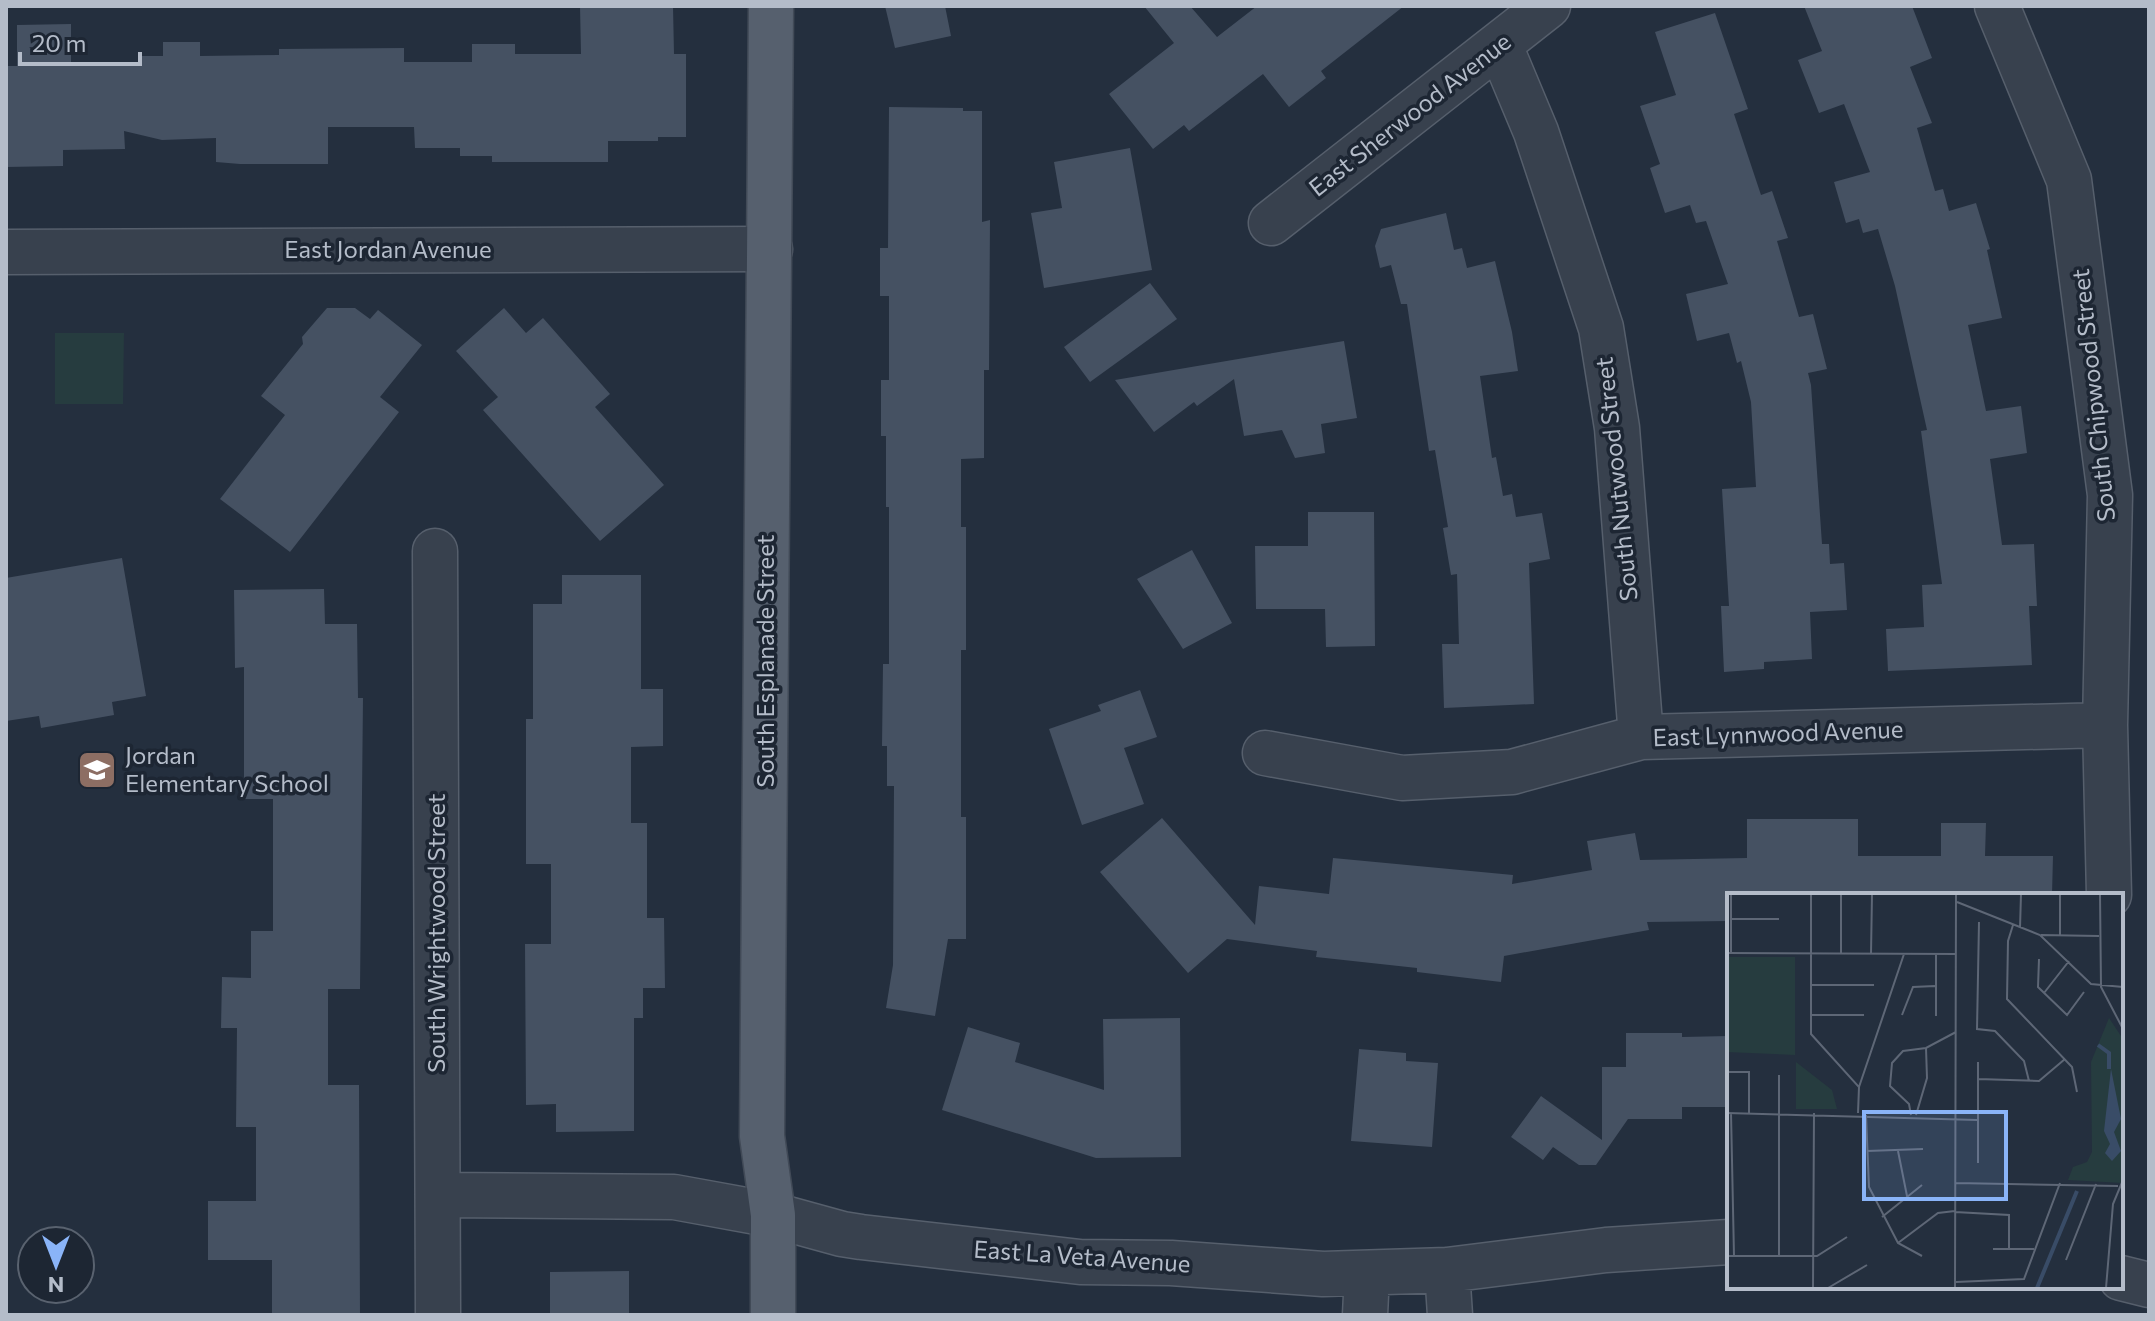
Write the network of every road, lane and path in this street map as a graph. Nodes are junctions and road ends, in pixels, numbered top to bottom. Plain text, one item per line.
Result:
1 (771, 6) edge
2 (1548, 6) edge
3 (1997, 6) edge
4 (1500, 46) junction
5 (1271, 223) dead end
6 (770, 249) junction
7 (6, 252) edge
8 (435, 551) dead end
9 (2105, 725) junction
10 (1641, 737) junction
11 (1265, 753) dead end
12 (2109, 893) edge
13 (439, 1195) junction
14 (773, 1215) junction
15 (1727, 1242) edge
16 (1447, 1270) junction
17 (2123, 1278) edge
18 (2149, 1285) edge
19 (1366, 1294) edge
20 (438, 1315) edge
21 (773, 1315) edge
22 (1450, 1315) edge

1 - 6 main road, South Esplanade Street
2 - 4 street, East Sherwood Avenue
3 - 9 street, South Chipwood Street
4 - 5 street, East Sherwood Avenue
4 - 10 street, South Nutwood Street
6 - 7 street, East Jordan Avenue
6 - 14 main road, South Esplanade Street
8 - 13 street, South Wrightwood Street
9 - 10 street, East Lynnwood Avenue
9 - 12 street, South Chipwood Street
10 - 11 street, East Lynnwood Avenue
13 - 14 street, East La Veta Avenue
13 - 20 street, South Wrightwood Street
14 - 19 street, East La Veta Avenue
14 - 21 main road, South Esplanade Street
15 - 16 street, East La Veta Avenue
16 - 19 street, East La Veta Avenue
16 - 22 street
17 - 18 street

